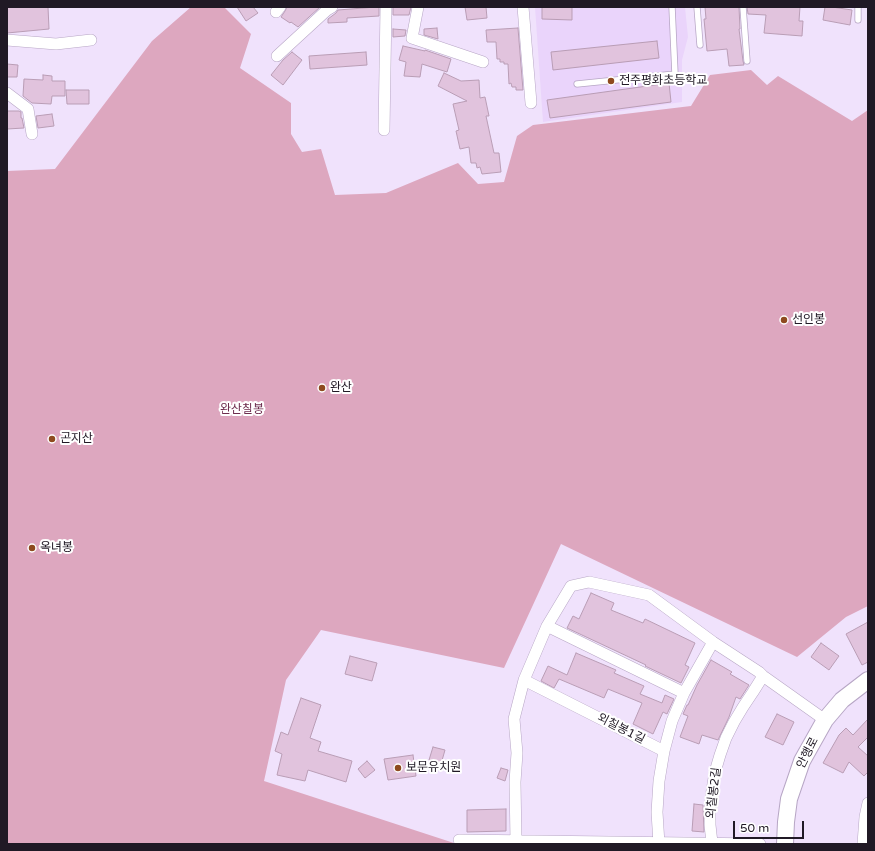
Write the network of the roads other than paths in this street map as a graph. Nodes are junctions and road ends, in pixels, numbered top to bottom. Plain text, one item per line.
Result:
1 (332, 7) edge
2 (386, 7) edge
3 (418, 7) edge
4 (523, 7) edge
5 (672, 7) edge
6 (697, 7) edge
7 (743, 7) edge
8 (858, 7) edge
9 (858, 20) dead end
10 (7, 40) edge
11 (91, 40) dead end
12 (700, 45) dead end
13 (277, 56) dead end
14 (482, 62) dead end
15 (747, 62) dead end
16 (577, 84) dead end
17 (7, 93) edge
18 (531, 103) dead end
19 (384, 130) dead end
20 (32, 134) dead end
21 (547, 626) junction
22 (714, 642) junction
23 (763, 676) junction
24 (524, 680) junction
25 (868, 680) edge
26 (684, 693) junction
27 (825, 720) junction
28 (664, 750) junction
29 (868, 803) edge
30 (466, 841) edge
31 (516, 841) junction
32 (659, 843) edge
33 (712, 843) edge
34 (738, 844) edge
35 (760, 844) edge
36 (785, 844) edge
37 (863, 844) edge

1 - 13 street
2 - 19 street
3 - 14 street
4 - 18 street
5 - 16 lane
6 - 12 lane
7 - 15 lane
8 - 9 lane
10 - 11 street
17 - 20 street
21 - 22 street
21 - 24 street
21 - 26 street
22 - 23 street
22 - 26 street
23 - 27 street
23 - 33 street, 외칠봉2길
24 - 28 street, 외칠봉1길
24 - 31 street
25 - 27 street, 안행로
26 - 28 street
27 - 36 street, 안행로
28 - 32 street
29 - 37 street
30 - 31 street
31 - 32 street
32 - 33 street
33 - 34 street
34 - 35 street

